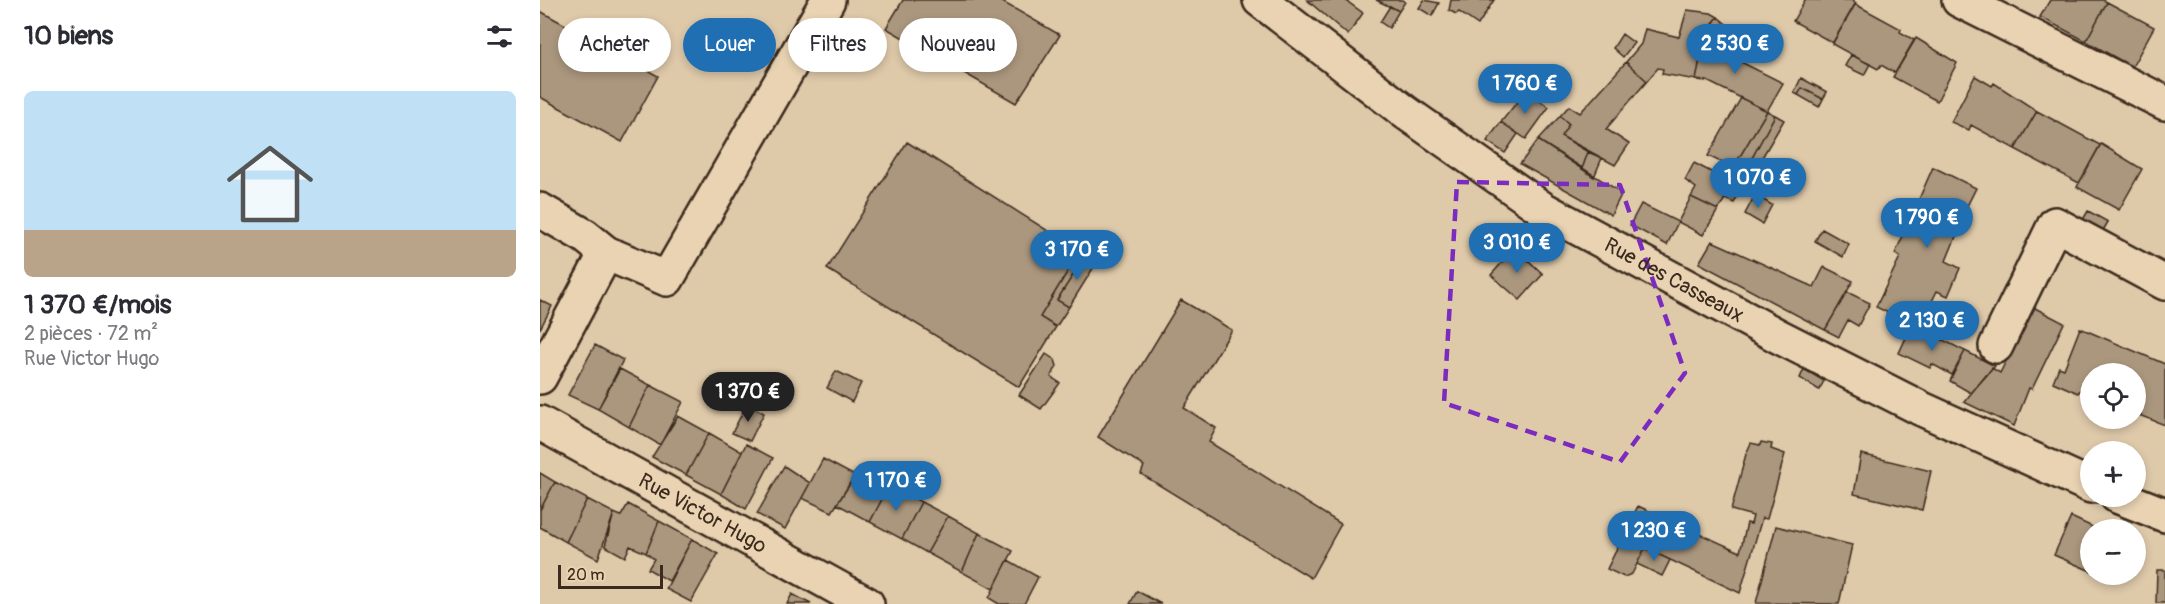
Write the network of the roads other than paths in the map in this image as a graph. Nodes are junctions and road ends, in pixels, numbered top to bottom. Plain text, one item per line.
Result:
1 (828, 0) edge
2 (1260, 0) edge
3 (1959, 0) edge
4 (2165, 103) edge
5 (540, 210) edge
6 (606, 253) junction
7 (2165, 283) edge
8 (1996, 346) dead end
9 (540, 377) edge
10 (540, 423) edge
11 (2080, 481) edge
12 (2145, 507) edge
13 (2165, 515) edge
14 (867, 604) edge

1 - 6 street
2 - 11 street, Rue des Casseaux
3 - 4 street
5 - 6 street
6 - 9 street
7 - 8 street
10 - 14 street, Rue Victor Hugo
12 - 13 street

